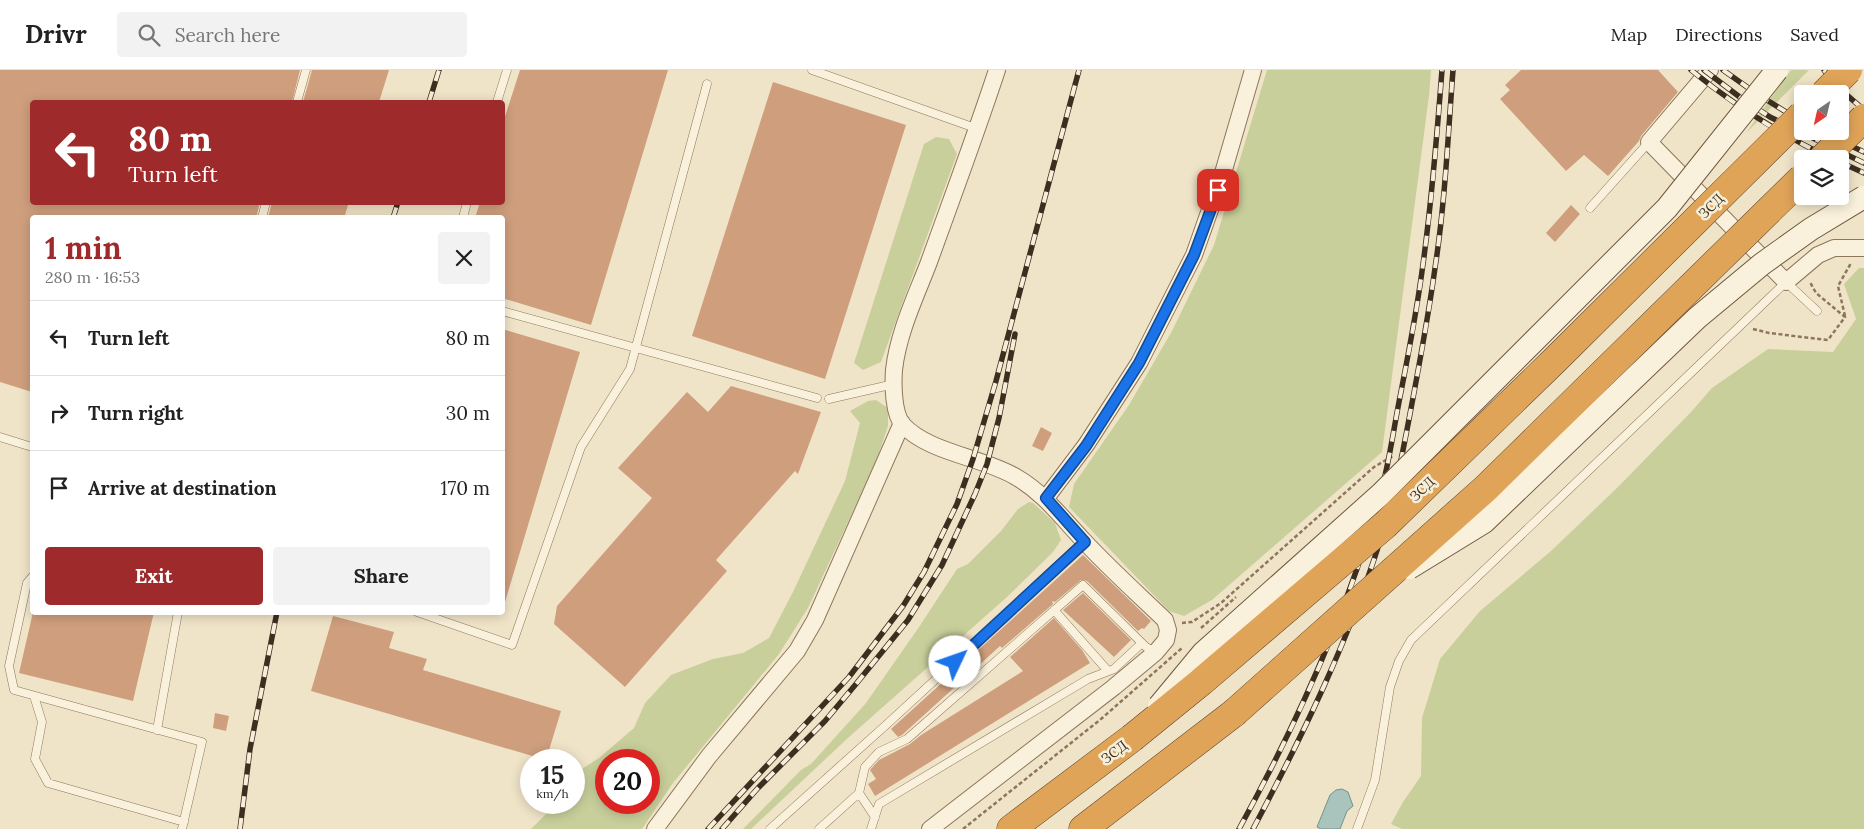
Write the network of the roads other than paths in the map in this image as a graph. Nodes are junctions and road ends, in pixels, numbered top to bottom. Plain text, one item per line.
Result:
1 (306, 70) edge
2 (507, 70) edge
3 (812, 70) edge
4 (997, 70) edge
5 (1253, 70) edge
6 (1710, 70) edge
7 (1777, 70) edge
8 (1848, 70) edge
9 (707, 84) dead end
10 (1833, 85) edge
11 (298, 100) edge
12 (498, 100) edge
13 (1864, 118) edge
14 (1794, 123) edge
15 (978, 129) junction
16 (1649, 142) junction
17 (1831, 150) edge
18 (1794, 186) edge
19 (1864, 197) edge
20 (1590, 208) dead end
21 (1862, 248) edge
22 (1786, 282) junction
23 (505, 312) edge
24 (1818, 312) dead end
25 (635, 348) junction
26 (894, 384) junction
27 (817, 398) dead end
28 (829, 399) dead end
29 (902, 423) junction
30 (0, 437) edge
31 (30, 446) edge
32 (1046, 498) junction
33 (1085, 542) junction
34 (30, 579) edge
35 (1370, 593) junction
36 (1054, 610) junction
37 (177, 615) edge
38 (426, 615) edge
39 (1142, 643) junction
40 (1156, 652) junction
41 (1108, 671) junction
42 (34, 696) junction
43 (157, 730) junction
44 (1132, 738) junction
45 (859, 793) junction
46 (875, 817) junction
47 (183, 825) edge
48 (655, 829) edge
49 (770, 829) edge
50 (819, 829) edge
51 (871, 829) edge
52 (930, 829) edge
53 (1011, 829) edge
54 (1083, 829) edge
55 (1358, 829) edge

1 - 11 lane
2 - 12 lane
3 - 15 lane
4 - 15 street
5 - 32 street
6 - 16 street
7 - 44 main road, bridge
8 - 10 highway, bridge
9 - 25 lane
13 - 17 highway, bridge
14 - 44 highway, ЗСД, bridge
15 - 26 street
16 - 20 lane
16 - 22 street
18 - 35 highway, bridge
19 - 35 main road, bridge
21 - 22 street
22 - 24 lane
22 - 55 lane
23 - 25 lane
25 - 27 lane
25 - 38 lane
26 - 28 lane
26 - 29 street
29 - 32 street
29 - 48 street
30 - 31 lane
32 - 33 street
33 - 40 street
33 - 49 lane
34 - 42 lane
35 - 54 highway, bridge
36 - 39 lane
36 - 41 lane
36 - 45 lane
37 - 43 lane
39 - 40 lane
39 - 41 lane
40 - 52 street
41 - 46 lane
42 - 43 lane
42 - 47 lane
43 - 47 lane
44 - 53 highway, ЗСД
45 - 46 lane
45 - 50 lane
46 - 51 lane

